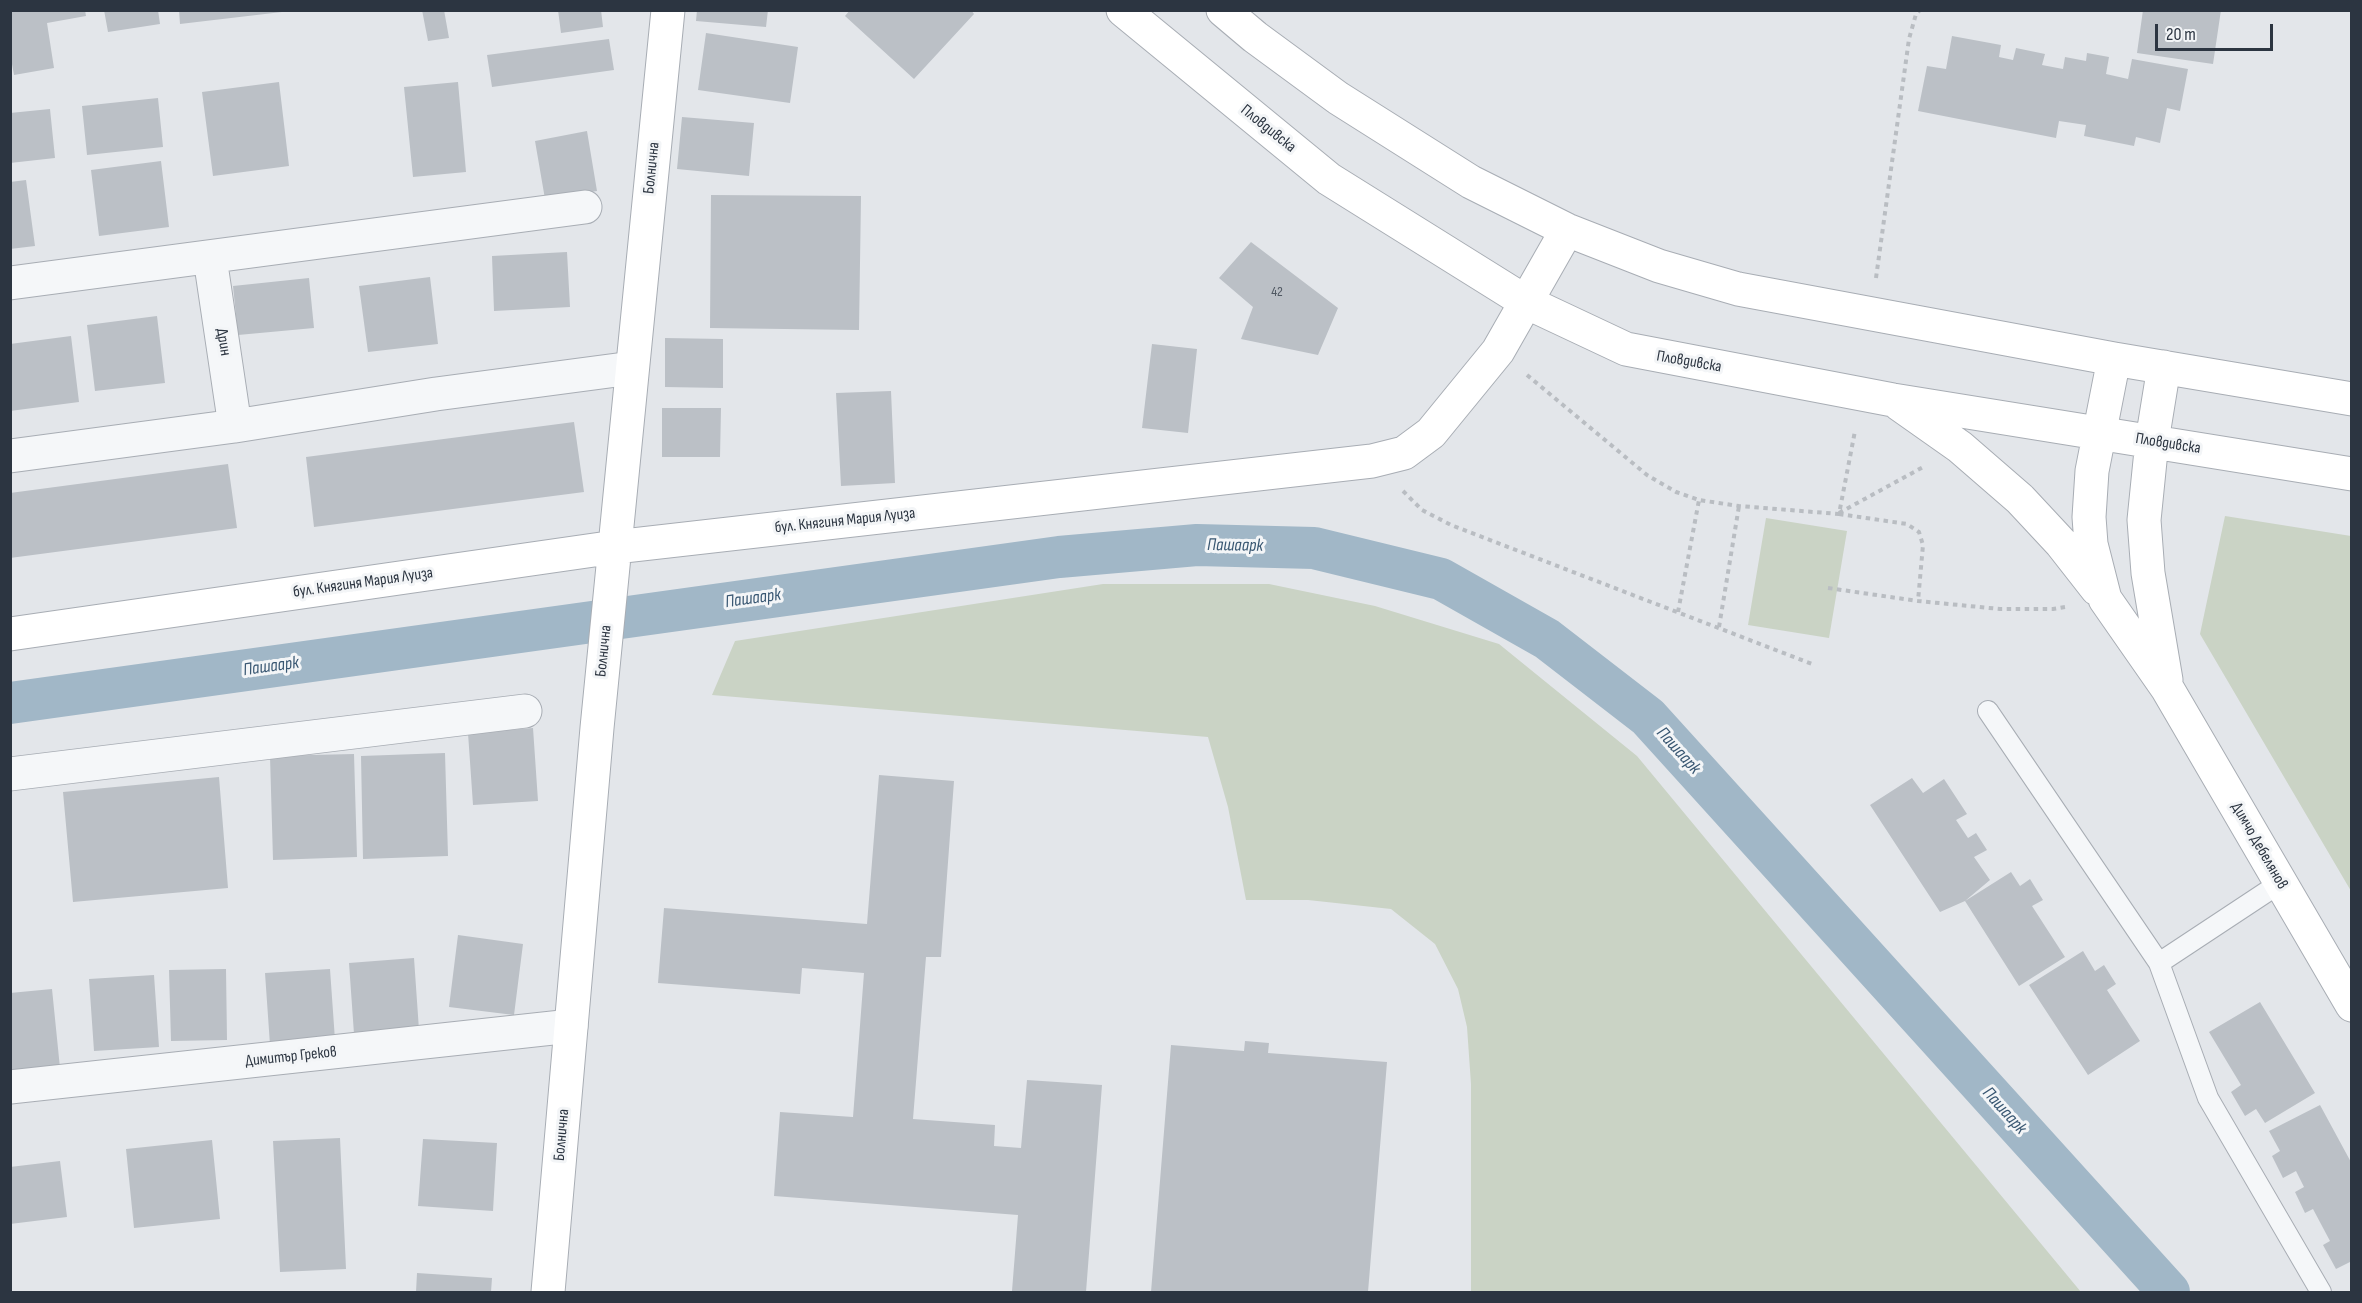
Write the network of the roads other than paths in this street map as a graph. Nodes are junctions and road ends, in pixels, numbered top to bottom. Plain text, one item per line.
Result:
1 (668, 10) edge
2 (1124, 10) edge
3 (1223, 10) edge
4 (585, 207) dead end
5 (1567, 230) junction
6 (210, 258) junction
7 (10, 283) edge
8 (1526, 302) junction
9 (2114, 359) junction
10 (2164, 367) junction
11 (632, 368) junction
12 (2352, 399) edge
13 (1893, 400) junction
14 (235, 426) junction
15 (2099, 433) junction
16 (2152, 441) junction
17 (10, 456) edge
18 (2352, 474) edge
19 (615, 547) junction
20 (2105, 599) junction
21 (10, 634) edge
22 (2167, 688) junction
23 (525, 711) dead end
24 (1988, 711) dead end
25 (10, 774) edge
26 (2280, 883) junction
27 (2159, 963) junction
28 (2352, 1005) edge
29 (571, 1026) junction
30 (10, 1088) edge
31 (549, 1293) edge
32 (2321, 1293) edge

1 - 11 street, Болнична
2 - 8 street, Пловдивска
3 - 5 street
4 - 6 street
5 - 8 street, бул. Княгиня Мария Луиза
5 - 9 street
6 - 7 street
6 - 14 street, Дрин
8 - 13 street, Пловдивска
8 - 19 street, бул. Княгиня Мария Луиза
9 - 10 street
9 - 15 street, Димчо Дебелянов
10 - 12 street
10 - 16 street, Димчо Дебелянов
11 - 14 street
11 - 19 street, Болнична
13 - 15 street, Пловдивска
13 - 20 street
14 - 17 street
15 - 16 street, Пловдивска
15 - 20 street, Димчо Дебелянов
16 - 18 street, Пловдивска
16 - 22 street, Димчо Дебелянов
19 - 21 street, бул. Княгиня Мария Луиза
19 - 29 street, Болнична
20 - 22 street, Димчо Дебелянов
22 - 26 street, Димчо Дебелянов
23 - 25 street
24 - 27 lane
26 - 27 lane
26 - 28 street, Димчо Дебелянов
27 - 32 lane
29 - 30 street, Димитър Греков
29 - 31 street, Болнична

